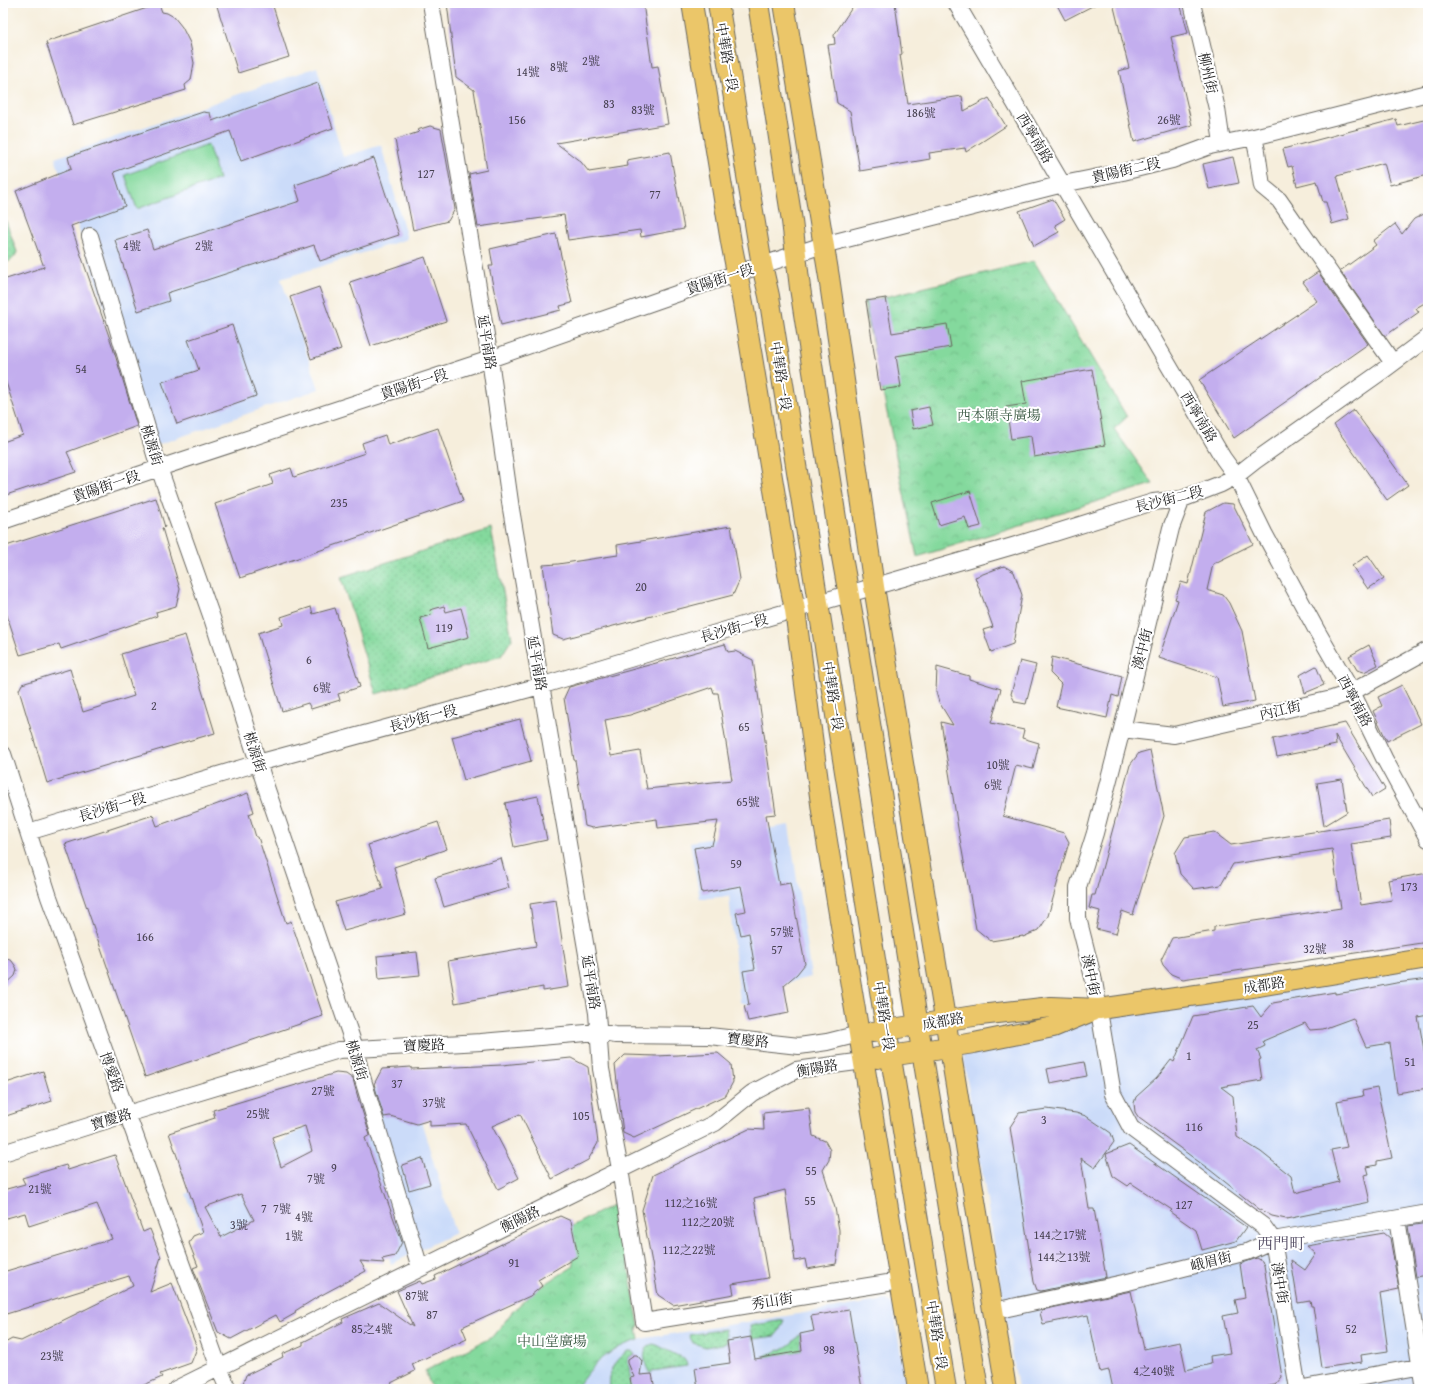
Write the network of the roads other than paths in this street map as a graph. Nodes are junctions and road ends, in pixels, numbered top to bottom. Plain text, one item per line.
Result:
1 (431, 3) edge
2 (692, 3) edge
3 (718, 3) edge
4 (758, 3) edge
5 (784, 3) edge
6 (956, 3) edge
7 (1192, 3) edge
8 (1428, 93) edge
9 (1254, 137) junction
10 (1222, 143) junction
11 (1062, 184) junction
12 (90, 236) dead end
13 (823, 245) junction
14 (797, 253) junction
15 (762, 265) junction
16 (738, 273) junction
17 (1428, 337) edge
18 (490, 359) junction
19 (1393, 363) junction
20 (159, 468) junction
21 (1236, 476) junction
22 (1182, 499) junction
23 (3, 521) edge
24 (874, 587) junction
25 (849, 595) junction
26 (818, 604) junction
27 (795, 610) junction
28 (1428, 650) edge
29 (540, 686) junction
30 (1352, 692) junction
31 (1122, 729) junction
32 (3, 754) edge
33 (258, 763) junction
34 (28, 832) junction
35 (1428, 839) edge
36 (1428, 958) edge
37 (1098, 1009) junction
38 (945, 1021) junction
39 (918, 1026) junction
40 (886, 1030) junction
41 (598, 1032) junction
42 (859, 1034) junction
43 (949, 1046) junction
44 (355, 1048) junction
45 (922, 1051) junction
46 (890, 1056) junction
47 (864, 1061) junction
48 (127, 1114) junction
49 (3, 1153) edge
50 (620, 1169) junction
51 (1428, 1213) edge
52 (1397, 1219) junction
53 (1273, 1240) junction
54 (420, 1268) junction
55 (900, 1281) junction
56 (994, 1311) junction
57 (644, 1322) joint
58 (1424, 1366) edge
59 (219, 1369) junction
60 (176, 1389) edge
61 (228, 1389) edge
62 (918, 1389) edge
63 (946, 1389) edge
64 (978, 1389) edge
65 (1006, 1389) edge
66 (1298, 1389) edge
67 (1424, 1389) edge

1 - 18 street, 延平南路
2 - 16 main road, 中華路一段
3 - 15 main road, 中華路一段
4 - 14 main road
5 - 13 main road
6 - 11 street, 西寧南路
7 - 10 street, 柳州街
8 - 9 street, 貴陽街二段
9 - 10 street, 貴陽街二段
9 - 19 street
10 - 11 street, 貴陽街二段
11 - 13 street, 貴陽街二段
11 - 21 street, 西寧南路
12 - 20 street, 桃源街
13 - 14 street, 貴陽街一段
13 - 24 main road
14 - 15 street, 貴陽街一段
14 - 25 main road
15 - 16 street, 貴陽街一段
15 - 26 main road, 中華路一段
16 - 18 street, 貴陽街一段
16 - 27 main road, 中華路一段
17 - 19 street, 長沙街二段
18 - 20 street, 貴陽街一段
18 - 29 street, 延平南路
19 - 21 street, 長沙街二段
20 - 23 street, 貴陽街一段
20 - 33 street, 桃源街
21 - 22 street, 長沙街二段
21 - 30 street, 西寧南路
22 - 24 street, 長沙街二段
22 - 31 street, 漢中街
24 - 25 street, 長沙街二段
24 - 38 main road
25 - 26 street, 長沙街一段
25 - 39 main road
26 - 27 street, 長沙街一段
26 - 40 main road, 中華路一段
27 - 29 street, 長沙街一段
27 - 42 main road, 中華路一段
28 - 30 street, 內江街
29 - 33 street, 長沙街一段
29 - 41 street, 延平南路
30 - 31 street, 內江街
30 - 35 street, 西寧南路
31 - 37 street, 漢中街
32 - 34 street, 博愛路
33 - 34 street, 長沙街一段
33 - 44 street, 桃源街
34 - 48 street, 博愛路
36 - 37 main road, 成都路
37 - 38 main road, 成都路
37 - 43 main road, 成都路
37 - 53 street, 漢中街
38 - 39 main road, 成都路
38 - 43 main road
39 - 40 main road, 成都路
39 - 45 main road
40 - 42 main road, 成都路
40 - 46 main road, 中華路一段
41 - 42 street, 寶慶路
41 - 44 street, 寶慶路
41 - 50 street, 延平南路
42 - 47 main road, 中華路一段
43 - 45 main road, 成都路
43 - 56 main road
44 - 48 street, 寶慶路
44 - 54 street, 桃源街
45 - 46 main road, 成都路
45 - 64 main road
46 - 47 main road, 成都路
46 - 63 main road, 中華路一段
47 - 50 street, 衡陽路
47 - 55 main road, 中華路一段
48 - 49 street, 寶慶路
48 - 59 street, 博愛路
50 - 54 street, 衡陽路
50 - 57 street, 延平南路
51 - 52 street, 峨眉街
52 - 53 street, 峨眉街
52 - 58 street
53 - 56 street, 峨眉街
53 - 66 street, 漢中街
54 - 59 street, 衡陽路
55 - 57 street, 秀山街
55 - 62 main road, 中華路一段
56 - 65 main road
58 - 66 street
58 - 67 street
59 - 60 street, 衡陽路
59 - 61 street, 博愛路

